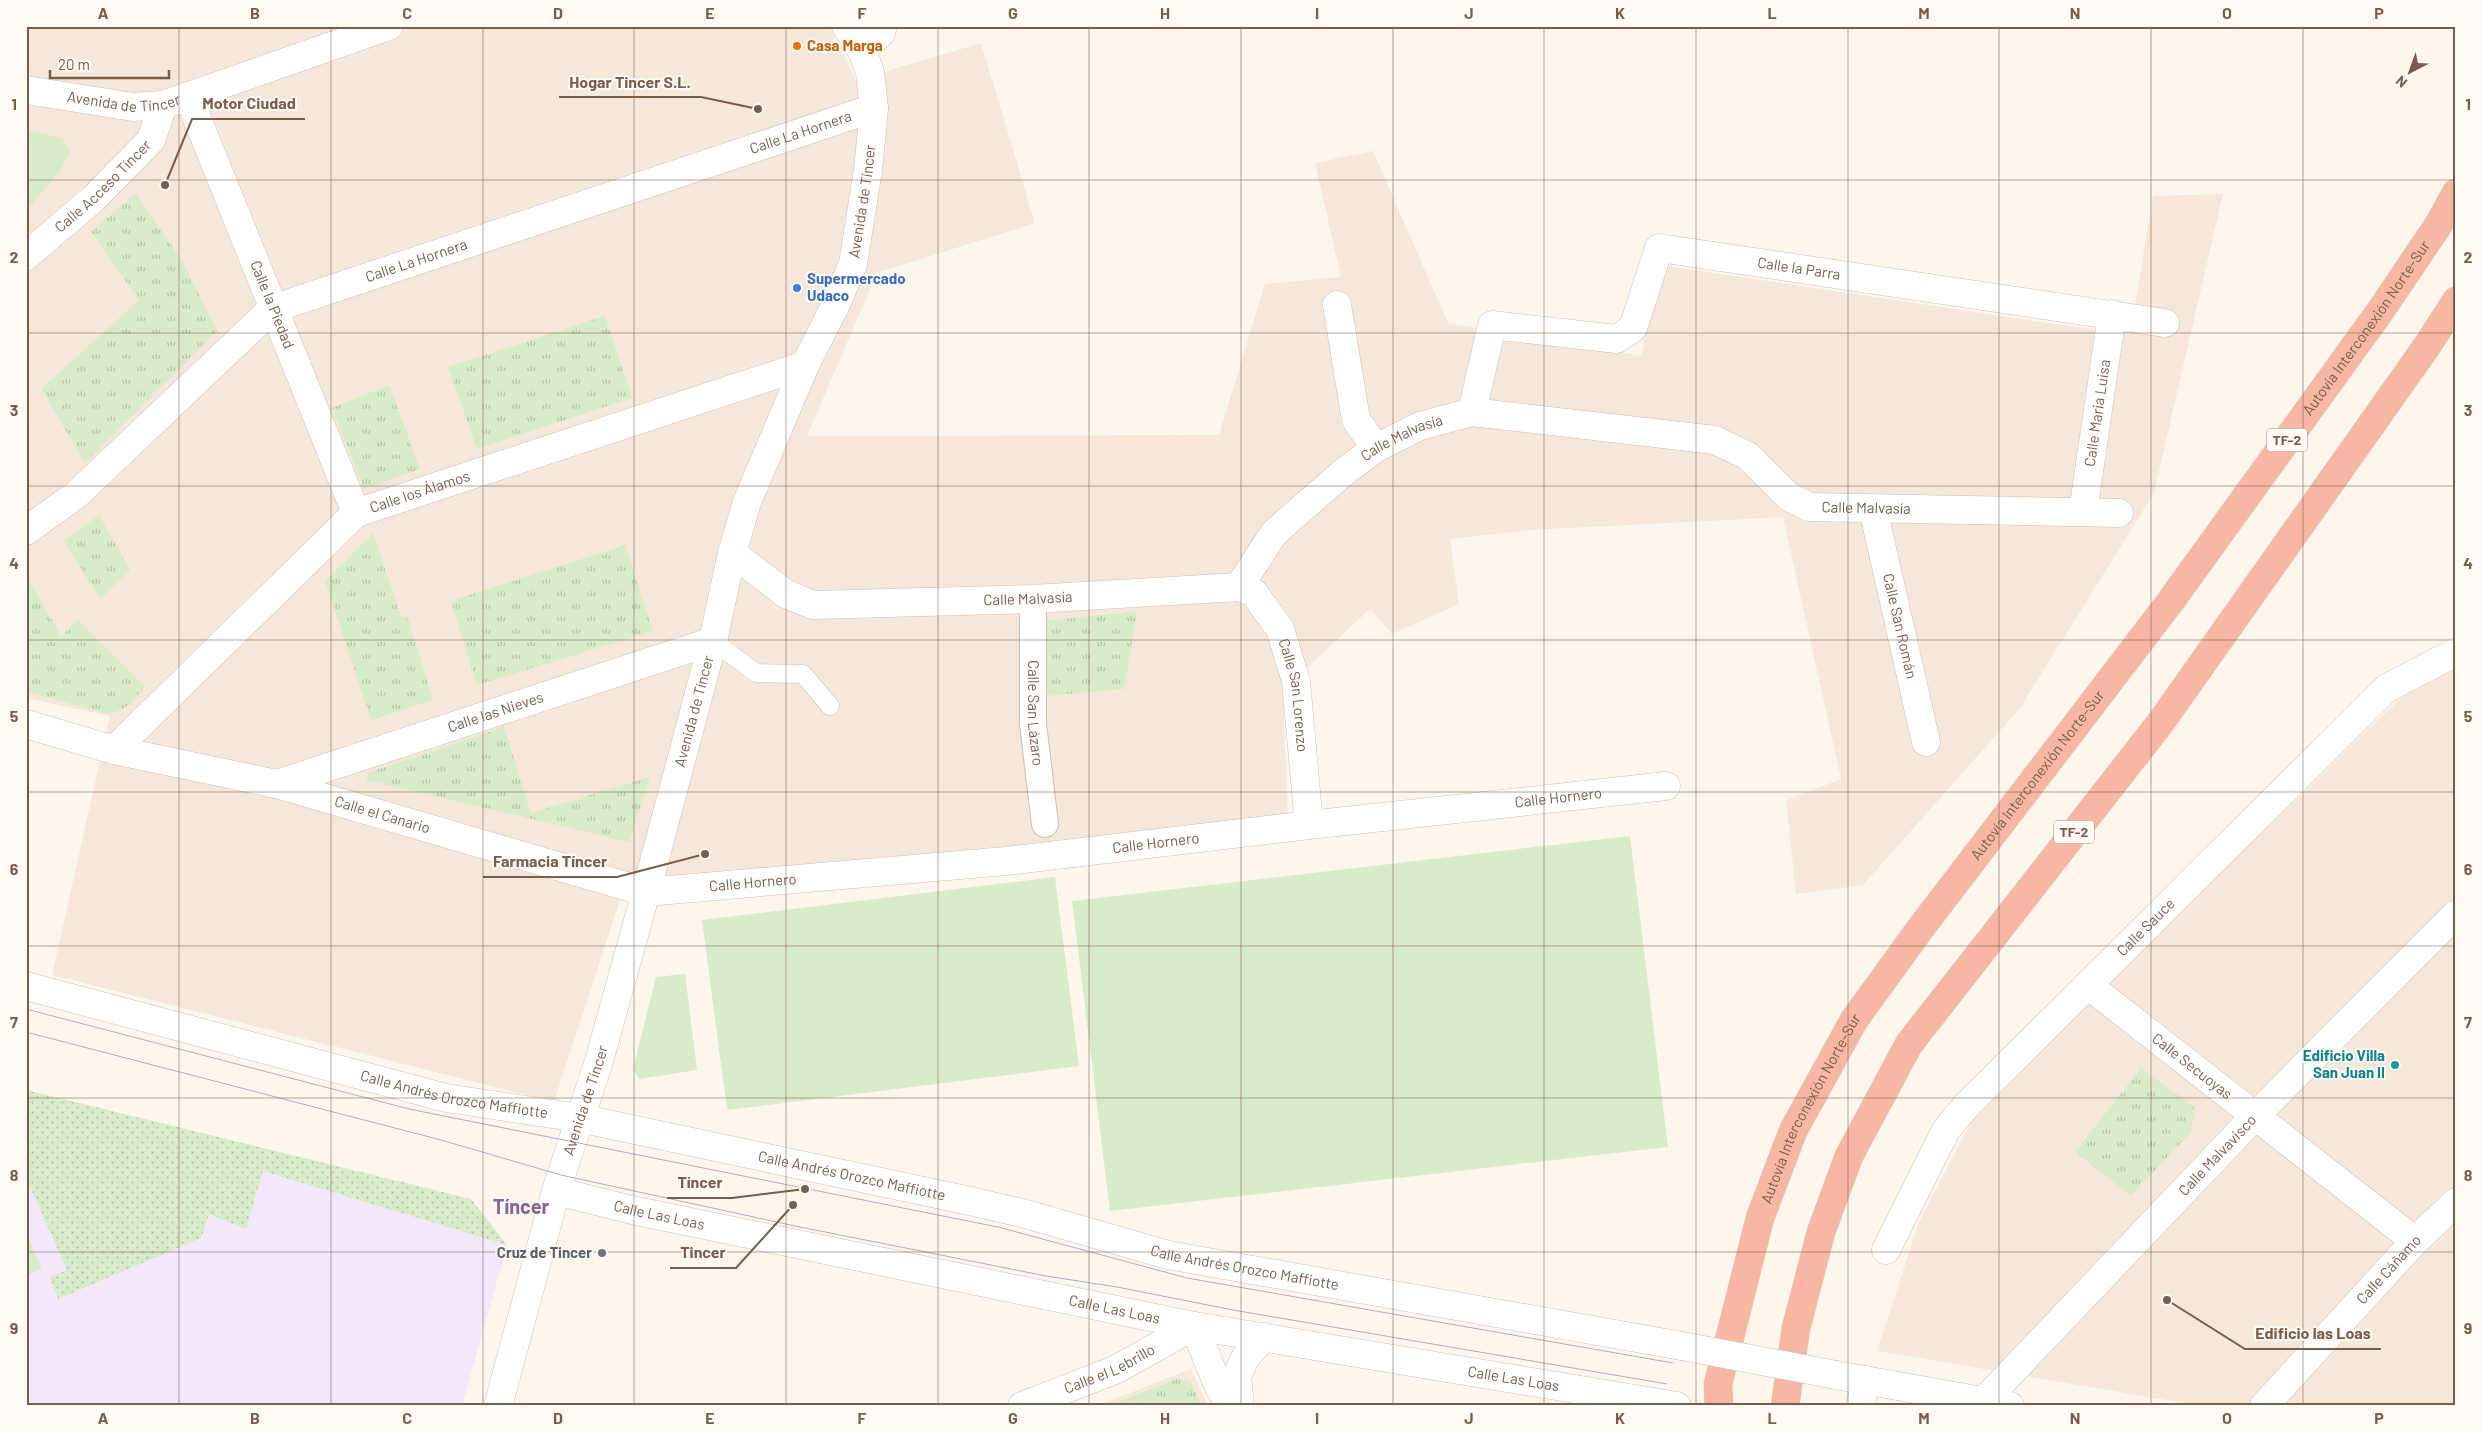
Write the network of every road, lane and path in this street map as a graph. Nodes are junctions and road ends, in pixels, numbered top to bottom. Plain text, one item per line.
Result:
1 (390, 26) edge
2 (846, 26) edge
3 (883, 26) edge
4 (862, 51) junction
5 (26, 90) edge
6 (188, 96) junction
7 (163, 106) junction
8 (874, 108) junction
9 (2456, 192) edge
10 (26, 256) edge
11 (2456, 301) edge
12 (1337, 305) dead end
13 (272, 309) junction
14 (2112, 314) junction
15 (2165, 323) dead end
16 (805, 365) junction
17 (1472, 412) junction
18 (1376, 448) junction
19 (1873, 509) junction
20 (2083, 512) junction
21 (356, 513) junction
22 (2119, 513) dead end
23 (26, 531) edge
24 (732, 553) junction
25 (1239, 587) junction
26 (1033, 599) junction
27 (713, 641) junction
28 (2456, 652) edge
29 (830, 706) dead end
30 (26, 724) edge
31 (1926, 742) dead end
32 (114, 750) junction
33 (277, 784) junction
34 (1666, 786) dead end
35 (1045, 824) dead end
36 (1309, 825) junction
37 (646, 892) junction
38 (2456, 914) edge
39 (2088, 985) junction
40 (26, 986) edge
41 (2255, 1116) junction
42 (579, 1118) junction
43 (556, 1191) junction
44 (2456, 1202) edge
45 (2415, 1241) junction
46 (1886, 1250) dead end
47 (1194, 1326) junction
48 (1264, 1337) junction
49 (1863, 1393) edge
50 (1997, 1403) edge
51 (1674, 1405) edge
52 (498, 1406) edge
53 (1022, 1406) edge
54 (1230, 1406) edge
55 (1240, 1406) edge
56 (1719, 1406) edge
57 (1785, 1406) edge
58 (2264, 1406) edge

1 - 6 street, Avenida de Tíncer
2 - 4 street, Avenida de Tíncer
3 - 4 street
4 - 8 street, Avenida de Tíncer
5 - 7 street, Avenida de Tíncer
6 - 7 street, Avenida de Tíncer
6 - 13 street, Calle la Piedad
7 - 10 street, Calle Acceso Tíncer
8 - 13 street, Calle La Hornera
8 - 16 street, Avenida de Tíncer
9 - 56 highway, Autovía Interconexión Norte-Sur / TF-2
11 - 57 highway, TF-2
12 - 18 street
13 - 21 street, Calle la Piedad
13 - 23 street, Calle La Hornera
14 - 15 street, Calle la Parra
14 - 17 street, Calle la Parra
14 - 20 street, Calle Maria Luisa
16 - 21 street, Calle los Álamos
16 - 24 street, Avenida de Tíncer
17 - 18 street, Calle Malvasía
17 - 19 street, Calle Malvasía
18 - 25 street, Calle Malvasía
19 - 20 street, Calle Malvasía
19 - 31 street, Calle San Román
20 - 22 street, Calle Malvasía
21 - 32 street, Calle los Álamos
24 - 26 street, Calle Malvasía
24 - 27 street, Avenida de Tíncer
25 - 26 street, Calle Malvasía
25 - 36 street, Calle San Lorenzo
26 - 35 street, Calle San Lázaro
27 - 29 lane
27 - 33 street, Calle las Nieves
27 - 37 street, Avenida de Tíncer
28 - 39 street, Calle Sauce
30 - 32 street
32 - 33 street, Calle el Canario
33 - 37 street, Calle el Canario
34 - 36 street, Calle Hornero
36 - 37 street, Calle Hornero
37 - 42 street, Avenida de Tíncer
38 - 41 street, Calle Malvavisco
39 - 41 street, Calle Secuoyas
39 - 46 street, Calle Sauce
40 - 42 street, Calle Andrés Orozco Maffiotte
41 - 45 street, Calle Secuoyas
41 - 50 street, Calle Malvavisco
42 - 43 street, Avenida de Tíncer
42 - 49 street, Calle Andrés Orozco Maffiotte, bridge
43 - 47 street, Calle Las Loas
43 - 52 street, Avenida de Tíncer
44 - 45 street, Calle Cáñamo
45 - 58 street, Calle Cáñamo
47 - 48 street, Calle Las Loas
47 - 53 street, Calle el Lebrillo
47 - 54 street
48 - 51 street, Calle Las Loas
48 - 55 street
49 - 50 street

